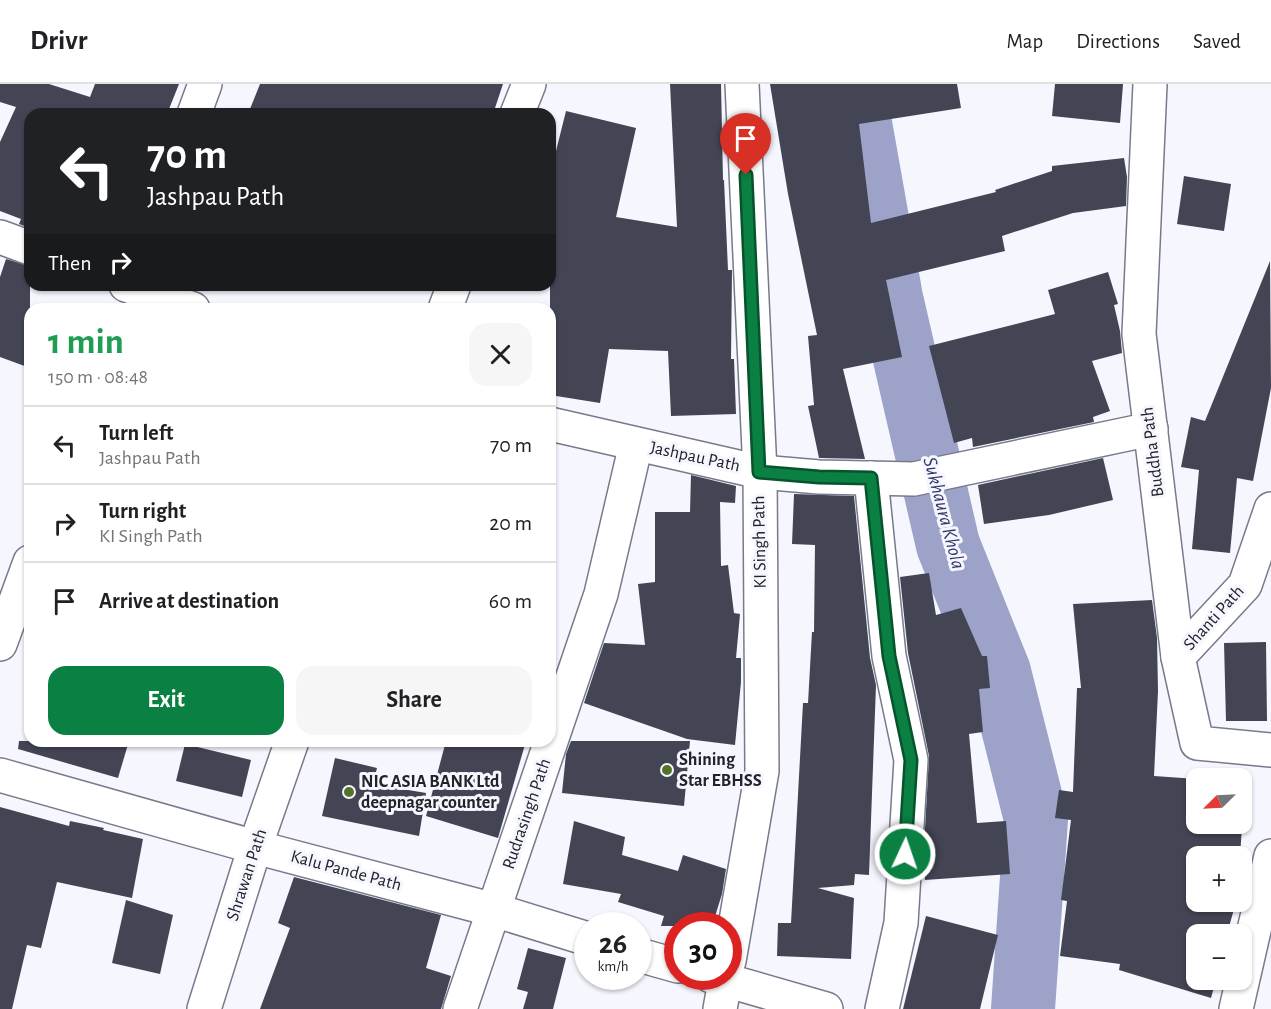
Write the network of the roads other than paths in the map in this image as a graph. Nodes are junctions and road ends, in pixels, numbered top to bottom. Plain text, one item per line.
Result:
1 (205, 84) edge
2 (529, 84) edge
3 (742, 84) edge
4 (1150, 84) edge
5 (196, 108) edge
6 (520, 108) edge
7 (0, 237) edge
8 (24, 246) edge
9 (127, 291) edge
10 (172, 303) edge
11 (556, 425) edge
12 (1150, 429) junction
13 (636, 444) junction
14 (759, 472) junction
15 (871, 478) junction
16 (1271, 509) edge
17 (24, 578) edge
18 (0, 644) edge
19 (1178, 657) junction
20 (556, 729) edge
21 (290, 747) edge
22 (550, 747) edge
23 (1271, 750) edge
24 (0, 775) edge
25 (255, 847) junction
26 (1271, 856) edge
27 (494, 910) junction
28 (735, 912) edge
29 (574, 935) edge
30 (1261, 947) edge
31 (742, 986) edge
32 (204, 1009) edge
33 (460, 1009) edge
34 (826, 1009) edge
35 (882, 1009) edge
36 (1236, 1009) edge

1 - 5 street
2 - 6 street
3 - 14 street, KI Singh Path
4 - 12 street, Buddha Path
7 - 8 street
9 - 10 street
11 - 13 street, Jashpau Path
12 - 15 street, Jashpau Path
12 - 19 street, Buddha Path
13 - 14 street, Jashpau Path
13 - 20 street, Rudrasingh Path
14 - 15 street, Jashpau Path
14 - 28 street, KI Singh Path
15 - 35 street
16 - 19 street, Shanti Path
17 - 18 street
19 - 23 street, Buddha Path
21 - 25 street, Shrawan Path
22 - 27 street, Rudrasingh Path
24 - 25 street, Kalu Pande Path
25 - 27 street, Kalu Pande Path
25 - 32 street, Shrawan Path
26 - 30 street
27 - 29 street, Kalu Pande Path
27 - 33 street, Rudrasingh Path
30 - 36 street
31 - 34 street

